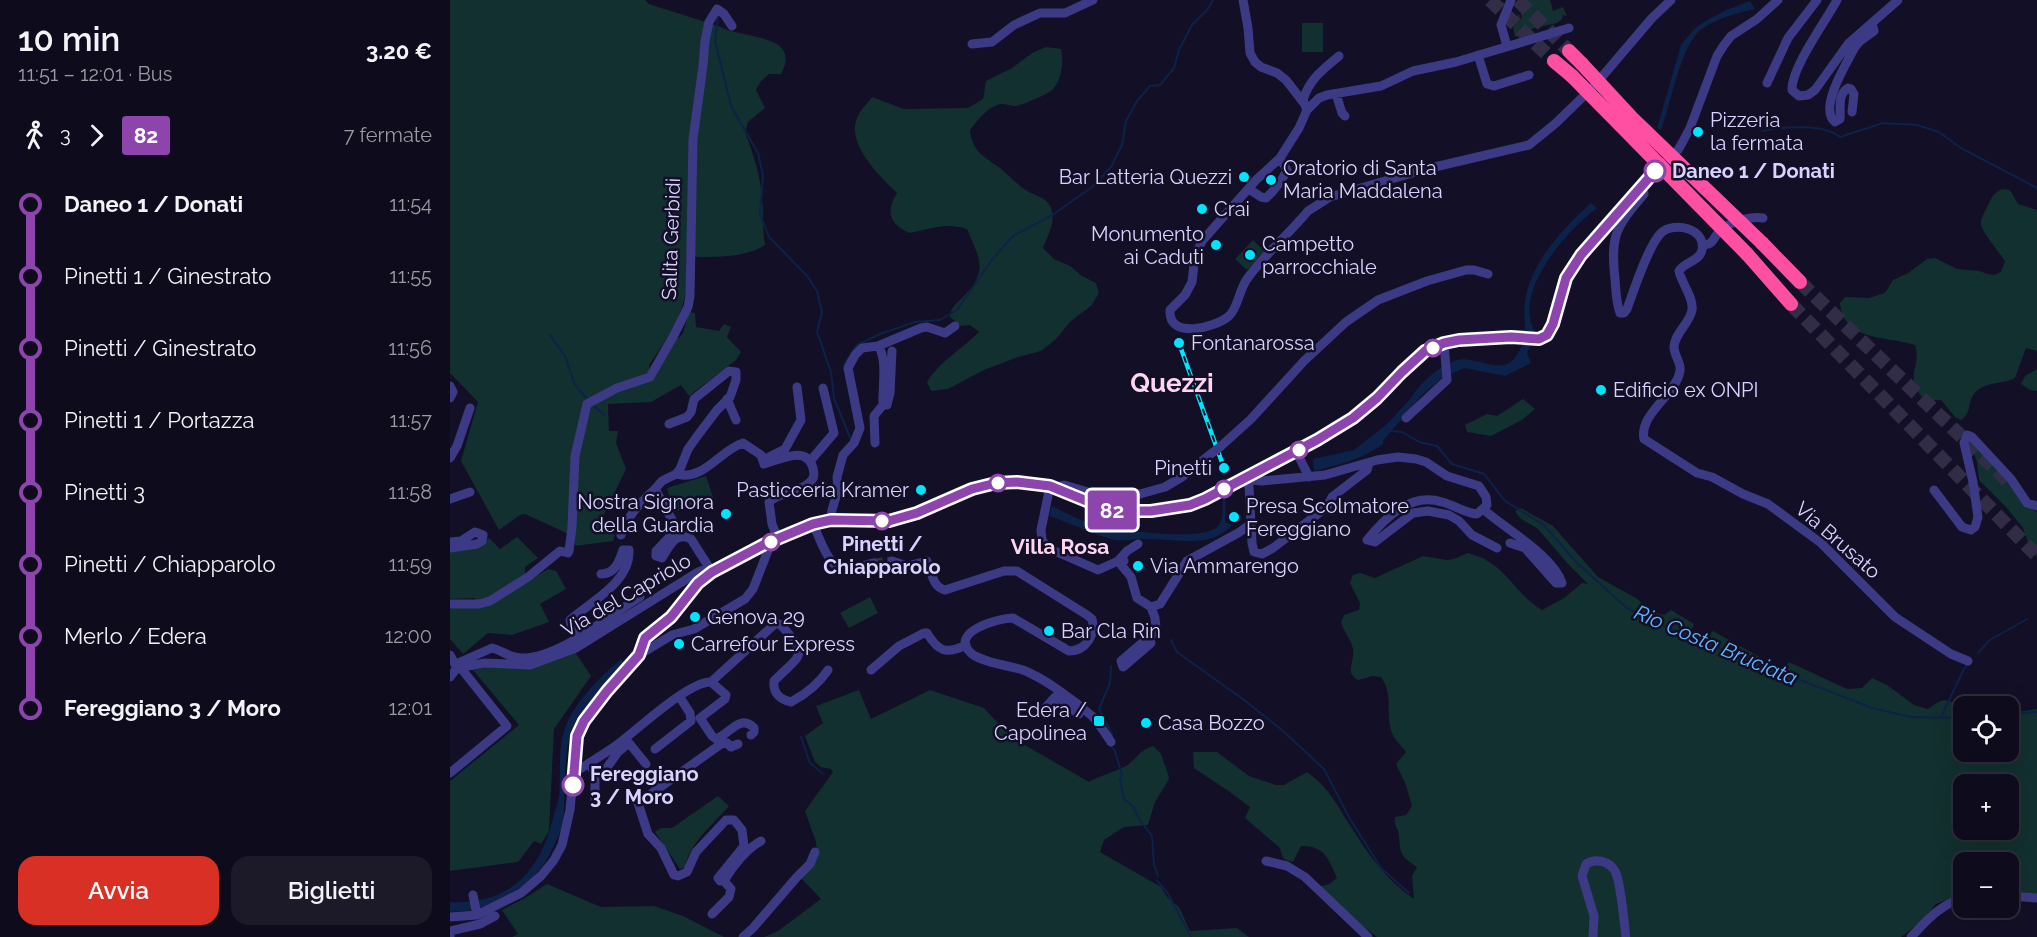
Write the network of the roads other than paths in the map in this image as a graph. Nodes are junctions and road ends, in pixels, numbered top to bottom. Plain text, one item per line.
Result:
1 (1092, 0) edge
2 (1243, 0) edge
3 (1511, 0) edge
4 (1671, 0) edge
5 (1778, 0) edge
6 (1817, 0) edge
7 (1837, 0) edge
8 (1898, 0) edge
9 (1872, 23) junction
10 (732, 26) dead end
11 (1569, 28) dead end
12 (972, 44) dead end
13 (1507, 46) junction
14 (1569, 51) tunnel mouth
15 (1478, 55) junction
16 (1339, 56) dead end
17 (1554, 61) tunnel mouth
18 (1529, 75) dead end
19 (1767, 83) dead end
20 (1336, 94) junction
21 (1305, 106) junction
22 (1852, 112) dead end
23 (1345, 116) dead end
24 (1280, 158) junction
25 (1641, 186) junction
26 (1249, 189) junction
27 (1763, 218) dead end
28 (1702, 245) junction
29 (1488, 274) dead end
30 (1800, 282) tunnel mouth
31 (1791, 304) tunnel mouth
32 (956, 326) dead end
33 (1444, 343) junction
34 (878, 346) junction
35 (892, 351) dead end
36 (450, 386) edge
37 (796, 387) dead end
38 (823, 388) dead end
39 (450, 398) edge
40 (727, 399) junction
41 (883, 405) junction
42 (470, 408) dead end
43 (1406, 418) dead end
44 (736, 420) dead end
45 (669, 424) dead end
46 (793, 436) junction
47 (875, 443) dead end
48 (779, 448) dead end
49 (1296, 451) junction
50 (450, 458) edge
51 (763, 460) junction
52 (811, 460) junction
53 (1369, 463) junction
54 (676, 474) junction
55 (1309, 477) junction
56 (1243, 478) junction
57 (1053, 486) junction
58 (655, 489) junction
59 (1934, 490) dead end
60 (470, 492) dead end
61 (450, 499) edge
62 (2037, 506) edge
63 (1483, 509) junction
64 (831, 520) junction
65 (813, 524) junction
66 (1251, 524) junction
67 (621, 535) dead end
68 (778, 539) junction
69 (450, 542) edge
70 (768, 543) junction
71 (1510, 543) dead end
72 (1138, 544) dead end
73 (450, 548) edge
74 (1497, 548) dead end
75 (747, 554) junction
76 (892, 561) tunnel mouth
77 (1121, 561) junction
78 (761, 569) junction
79 (710, 570) junction
80 (601, 574) dead end
81 (842, 574) dead end
82 (640, 597) dead end
83 (1060, 597) junction
84 (450, 604) edge
85 (1053, 607) dead end
86 (1151, 607) junction
87 (655, 630) junction
88 (577, 637) junction
89 (665, 639) junction
90 (1151, 643) dead end
91 (966, 645) junction
92 (450, 655) edge
93 (639, 655) junction
94 (1968, 661) dead end
95 (458, 667) junction
96 (828, 670) dead end
97 (871, 670) dead end
98 (450, 677) edge
99 (711, 682) junction
100 (679, 696) junction
101 (1046, 707) dead end
102 (1094, 719) junction
103 (751, 735) dead end
104 (1111, 742) dead end
105 (738, 744) dead end
106 (616, 749) junction
107 (655, 749) dead end
108 (589, 763) junction
109 (646, 764) dead end
110 (450, 773) edge
111 (574, 773) junction
112 (609, 774) dead end
113 (595, 802) dead end
114 (761, 842) dead end
115 (815, 852) dead end
116 (1266, 861) dead end
117 (724, 881) junction
118 (473, 897) dead end
119 (2019, 897) edge
120 (2037, 898) edge
121 (1953, 900) edge
122 (476, 913) junction
123 (712, 914) dead end
124 (495, 916) dead end
125 (450, 917) edge
126 (450, 937) edge
127 (743, 937) edge
128 (1368, 937) edge
129 (1593, 937) edge
130 (1626, 937) edge
131 (1911, 937) edge

1 - 12 street
2 - 21 street
3 - 13 street
4 - 26 street
5 - 25 street
6 - 19 street
7 - 9 street
8 - 9 street
9 - 22 street
10 - 84 street, Salita Gerbidi
11 - 13 street
13 - 15 street
14 - 30 highway, bridge
15 - 18 street
15 - 20 street
16 - 21 street
17 - 31 highway, bridge
20 - 21 street
20 - 23 street
21 - 24 street
24 - 26 street
24 - 26 street
25 - 28 street
25 - 33 street
27 - 28 street
28 - 94 street, Via Brusato
29 - 57 street, Via del Capriolo
32 - 34 street
33 - 43 street
33 - 49 street
34 - 41 street
34 - 64 street
35 - 41 street
36 - 39 street
37 - 46 street
38 - 52 street
40 - 44 street
40 - 45 street
40 - 54 street
41 - 47 street
42 - 50 street
46 - 48 street
46 - 51 street
49 - 55 street
49 - 56 street
51 - 52 street
51 - 54 street
52 - 68 street
53 - 55 street
53 - 63 street
53 - 66 street
54 - 58 street
55 - 56 street
56 - 57 street
56 - 66 street
57 - 64 street, Via del Capriolo
57 - 77 street
58 - 67 street
58 - 79 street
59 - 62 street
60 - 61 street
63 - 71 street
63 - 74 street
64 - 65 street, Via del Capriolo
65 - 68 street, Via del Capriolo
65 - 81 street
66 - 86 street
68 - 70 street, Via del Capriolo
69 - 73 street
70 - 75 street, Via del Capriolo
70 - 78 street
72 - 77 street
75 - 78 street
75 - 79 street, Via del Capriolo
76 - 83 street
77 - 86 street
78 - 89 street
79 - 87 street
79 - 95 street, Via del Capriolo
80 - 88 street, Via del Capriolo
82 - 88 street, Via del Capriolo
83 - 85 street
83 - 91 street
86 - 90 street
87 - 89 street
87 - 93 street
88 - 95 street, Via del Capriolo
89 - 93 street
91 - 97 street
91 - 102 street
92 - 95 street
93 - 111 street
95 - 98 street
95 - 110 street
96 - 99 street
99 - 100 street
99 - 103 street
100 - 106 street
100 - 107 street
101 - 102 street
102 - 104 street
105 - 117 street
106 - 108 street
106 - 109 street
106 - 112 street
108 - 111 street
108 - 113 street
111 - 122 street
114 - 117 street
115 - 127 street
116 - 128 street
117 - 123 street
118 - 122 street
119 - 120 street
121 - 131 street
122 - 125 street
124 - 126 street
129 - 130 street

